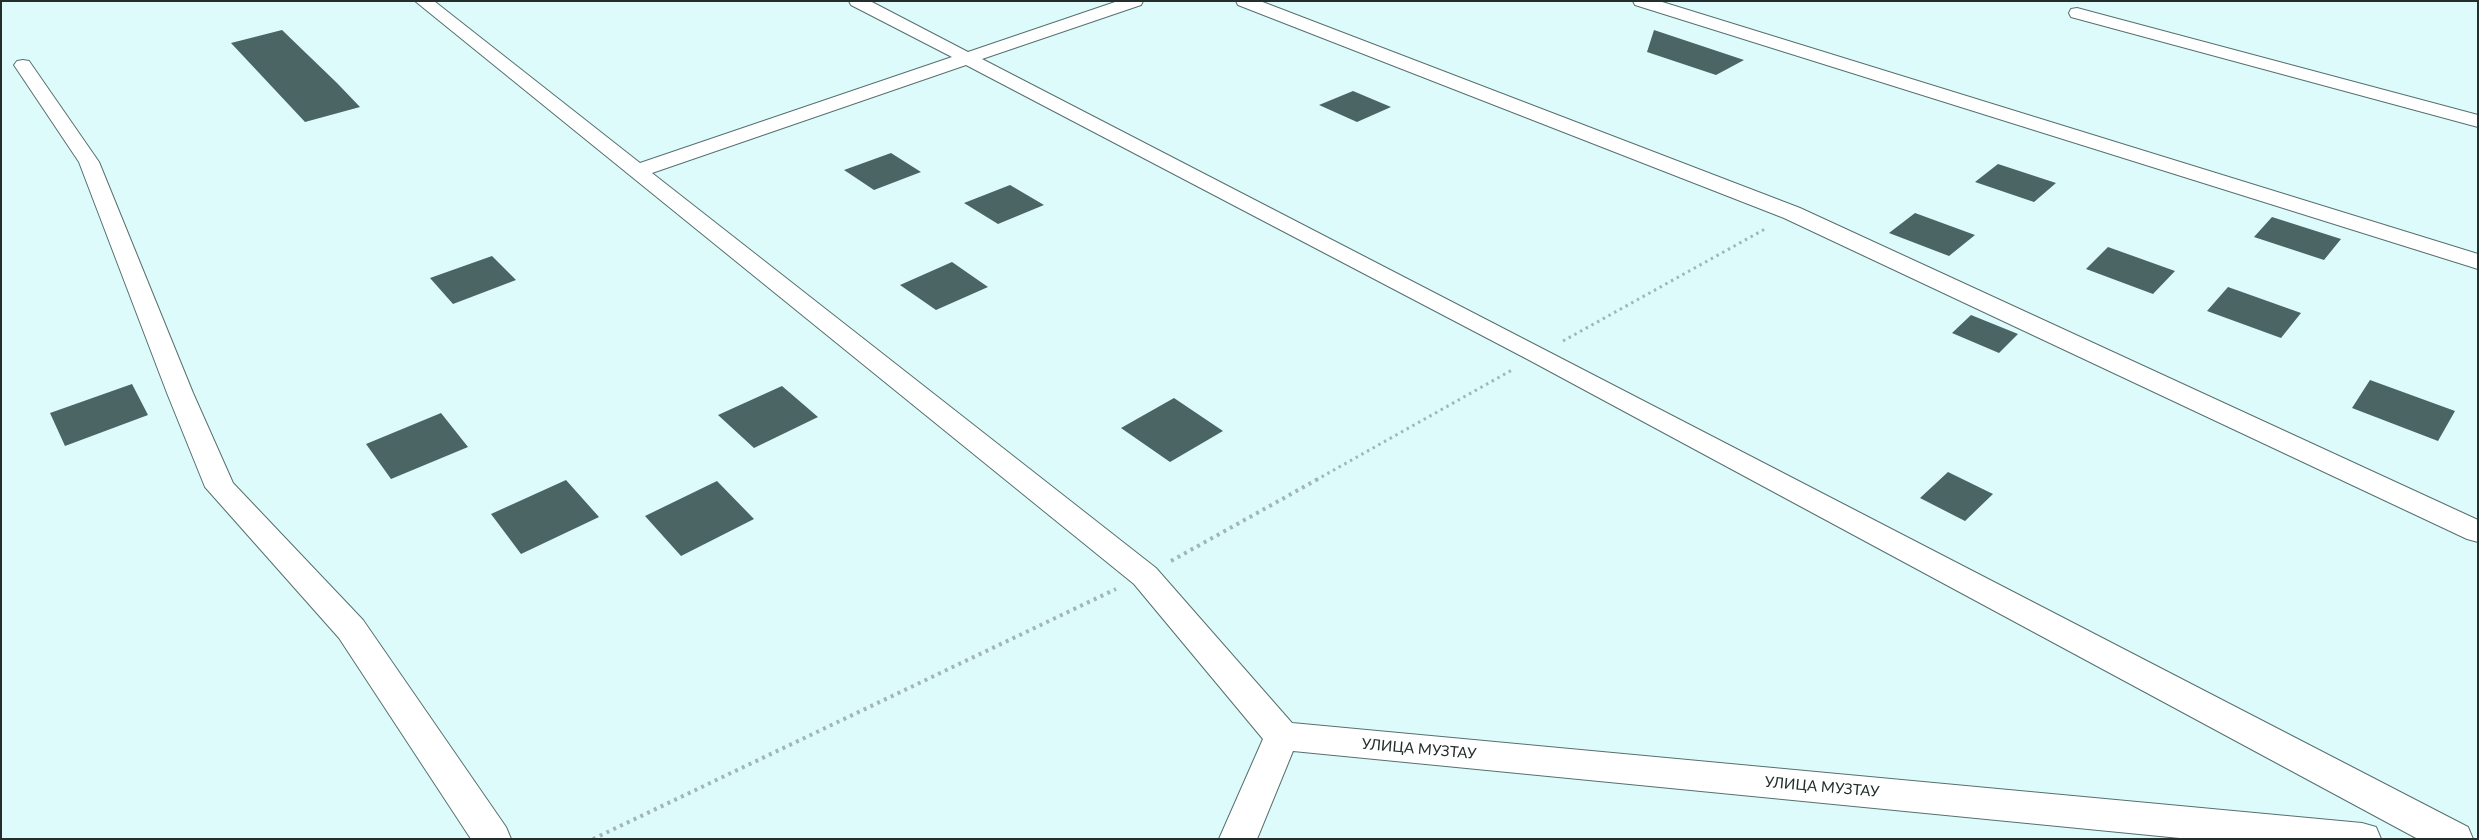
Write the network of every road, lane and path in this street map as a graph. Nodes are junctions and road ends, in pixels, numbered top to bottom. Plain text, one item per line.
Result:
1 (423, 1) edge
2 (857, 1) edge
3 (1135, 1) edge
4 (1244, 1) edge
5 (1641, 1) edge
6 (2092, 1) edge
7 (966, 58) junction
8 (23, 65) dead end
9 (2478, 121) edge
10 (636, 171) junction
11 (1792, 214) junction
12 (2478, 262) edge
13 (1538, 356) junction
14 (2478, 532) edge
15 (1144, 576) junction
16 (1282, 736) junction
17 (492, 839) edge
18 (593, 839) edge
19 (1238, 839) edge
20 (2362, 839) edge
21 (2454, 839) edge

1 - 10 street
2 - 7 street
3 - 7 street
4 - 11 street
5 - 12 street
6 - 9 street
7 - 10 street
7 - 13 street
8 - 17 street
10 - 15 street
11 - 13 path
11 - 14 street
13 - 15 path
13 - 21 street
15 - 16 street
15 - 18 path
16 - 19 street
16 - 20 street, УЛИЦА МУЗТАУ

